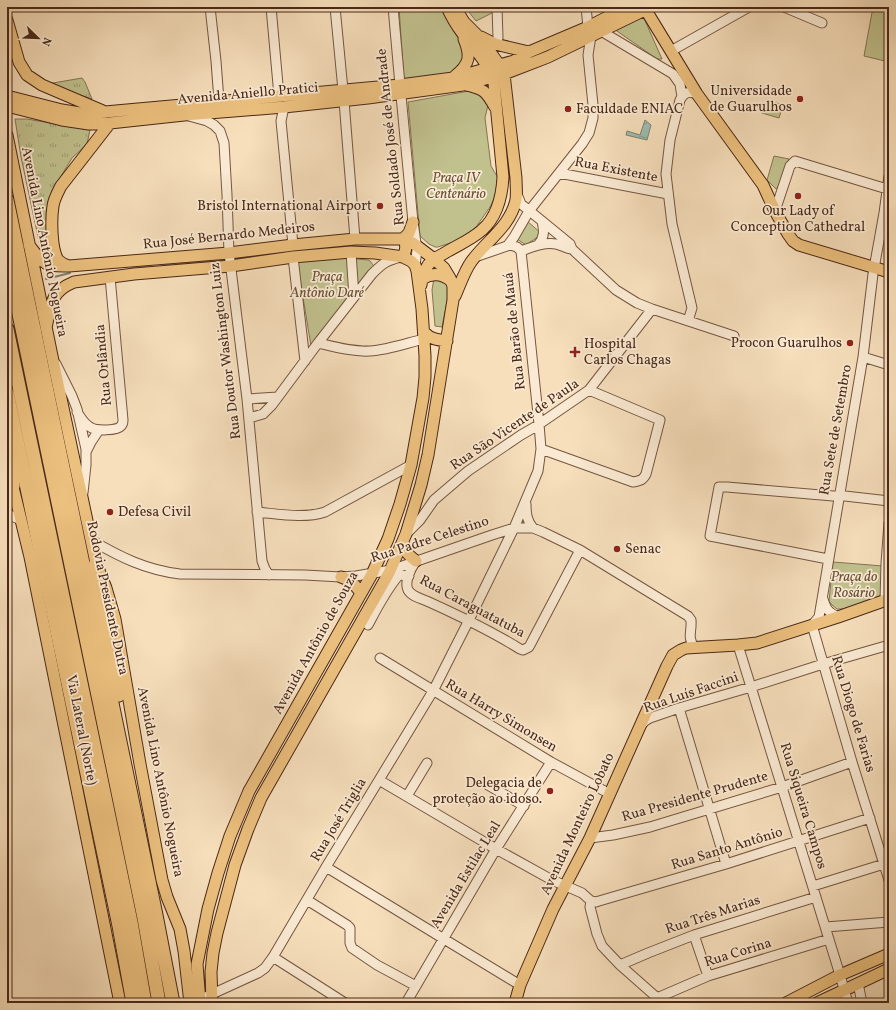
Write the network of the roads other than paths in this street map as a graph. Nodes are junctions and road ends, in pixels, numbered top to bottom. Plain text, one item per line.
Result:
1 (210, 7) edge
2 (271, 7) edge
3 (335, 7) edge
4 (393, 7) edge
5 (447, 7) edge
6 (455, 7) edge
7 (497, 7) edge
8 (586, 7) edge
9 (627, 7) edge
10 (749, 7) edge
11 (784, 7) edge
12 (647, 8) edge
13 (7, 20) edge
14 (822, 23) dead end
15 (594, 32) junction
16 (462, 33) junction
17 (478, 36) junction
18 (498, 38) dead end
19 (577, 43) junction
20 (671, 51) junction
21 (529, 52) junction
22 (588, 55) junction
23 (496, 71) junction
24 (452, 78) junction
25 (463, 85) junction
26 (400, 90) junction
27 (698, 94) junction
28 (343, 95) junction
29 (7, 96) edge
30 (279, 96) junction
31 (682, 96) junction
32 (219, 101) junction
33 (19, 103) junction
34 (7, 106) edge
35 (284, 107) junction
36 (272, 108) junction
37 (497, 110) junction
38 (106, 112) junction
39 (184, 115) junction
40 (281, 121) junction
41 (110, 123) junction
42 (7, 135) edge
43 (559, 173) junction
44 (889, 176) edge
45 (887, 189) junction
46 (516, 193) junction
47 (668, 194) junction
48 (7, 200) edge
49 (529, 211) junction
50 (775, 211) junction
51 (542, 221) junction
52 (413, 222) junction
53 (355, 239) junction
54 (403, 239) junction
55 (29, 245) junction
56 (293, 245) junction
57 (508, 245) junction
58 (538, 245) junction
59 (416, 246) junction
60 (572, 249) junction
61 (520, 251) junction
62 (229, 252) junction
63 (351, 252) junction
64 (7, 256) edge
65 (475, 256) junction
66 (293, 257) junction
67 (403, 257) junction
68 (434, 259) junction
69 (131, 261) junction
70 (415, 265) junction
71 (69, 266) junction
72 (231, 266) junction
73 (874, 267) junction
74 (889, 272) edge
75 (134, 274) junction
76 (110, 277) junction
77 (421, 283) junction
78 (452, 283) junction
79 (354, 297) junction
80 (453, 300) junction
81 (652, 310) junction
82 (688, 321) junction
83 (46, 328) junction
84 (7, 329) edge
85 (424, 335) junction
86 (734, 336) dead end
87 (447, 341) junction
88 (318, 343) junction
89 (52, 356) junction
90 (863, 357) junction
91 (305, 361) junction
92 (889, 366) edge
93 (589, 390) junction
94 (7, 393) edge
95 (278, 397) junction
96 (247, 399) junction
97 (538, 410) junction
98 (77, 412) junction
99 (556, 413) junction
100 (249, 418) junction
101 (540, 424) junction
102 (99, 430) junction
103 (7, 449) edge
104 (541, 449) junction
105 (86, 452) junction
106 (7, 464) edge
107 (411, 465) junction
108 (14, 491) junction
109 (418, 496) junction
110 (840, 496) junction
111 (82, 497) junction
112 (434, 500) junction
113 (889, 501) edge
114 (526, 502) junction
115 (7, 503) edge
116 (257, 512) junction
117 (7, 514) edge
118 (21, 520) junction
119 (889, 523) edge
120 (514, 528) junction
121 (533, 528) junction
122 (405, 538) junction
123 (91, 540) junction
124 (580, 550) junction
125 (828, 559) junction
126 (262, 561) junction
127 (416, 561) junction
128 (96, 563) junction
129 (390, 570) junction
130 (372, 574) junction
131 (253, 575) junction
132 (269, 575) junction
133 (341, 576) junction
134 (409, 576) junction
135 (361, 593) junction
136 (822, 598) junction
137 (887, 600) edge
138 (838, 617) junction
139 (466, 619) junction
140 (368, 625) dead end
141 (812, 625) junction
142 (738, 645) junction
143 (889, 645) edge
144 (694, 648) junction
145 (380, 658) dead end
146 (823, 664) junction
147 (751, 687) junction
148 (433, 691) junction
149 (679, 708) junction
150 (640, 726) junction
151 (119, 738) junction
152 (551, 762) junction
153 (852, 762) junction
154 (427, 763) dead end
155 (379, 780) junction
156 (488, 785) dead end
157 (782, 787) junction
158 (610, 794) junction
159 (407, 796) junction
160 (524, 806) junction
161 (710, 808) junction
162 (870, 818) junction
163 (590, 838) junction
164 (799, 842) junction
165 (496, 849) junction
166 (885, 851) edge
167 (726, 864) junction
168 (884, 864) junction
169 (326, 867) junction
170 (889, 880) edge
171 (565, 885) junction
172 (813, 886) junction
173 (816, 897) junction
174 (307, 900) junction
175 (591, 901) junction
176 (889, 922) edge
177 (826, 927) junction
178 (694, 935) junction
179 (444, 939) junction
180 (829, 940) junction
181 (889, 954) edge
182 (273, 957) junction
183 (620, 966) junction
184 (889, 969) edge
185 (840, 975) junction
186 (708, 976) junction
187 (858, 983) junction
188 (520, 985) junction
189 (416, 986) junction
190 (845, 989) junction
191 (212, 999) edge
192 (660, 1001) edge
193 (196, 1002) edge
194 (120, 1003) edge
195 (133, 1003) edge
196 (146, 1003) edge
197 (159, 1003) edge
198 (173, 1003) edge
199 (345, 1003) edge
200 (406, 1003) edge
201 (515, 1003) edge
202 (786, 1003) edge
203 (817, 1003) edge
204 (848, 1003) edge
205 (862, 1003) edge

1 - 32 street
2 - 30 street
3 - 28 street
4 - 26 street, Rua Soldado José de Andrade
5 - 16 main road
6 - 17 main road
7 - 18 street
8 - 15 street
9 - 15 main road
10 - 20 street
11 - 14 street
12 - 15 main road
12 - 20 main road
13 - 38 main road
15 - 19 main road
15 - 21 main road
15 - 22 street
15 - 31 street
16 - 23 main road
16 - 24 main road
17 - 21 main road
17 - 23 main road
19 - 22 street
19 - 23 main road
20 - 27 main road
21 - 23 main road
22 - 43 street
23 - 24 main road, Avenida Aniello Pratici
23 - 25 main road, Avenida Aniello Pratici
23 - 37 main road
23 - 46 main road, Avenida Antônio de Souza
24 - 26 main road, Avenida Aniello Pratici
25 - 26 main road, Avenida Aniello Pratici
25 - 37 main road
26 - 28 main road, Avenida Aniello Pratici
26 - 52 street, Rua Soldado José de Andrade
27 - 31 street
27 - 50 main road
28 - 30 main road, Avenida Aniello Pratici
28 - 35 main road, Avenida Aniello Pratici
28 - 53 street
29 - 33 main road, Avenida Aniello Pratici
30 - 32 main road, Avenida Aniello Pratici
31 - 47 street
32 - 38 main road, Avenida Aniello Pratici
33 - 34 main road, Avenida Aniello Pratici
33 - 38 main road, Avenida Aniello Pratici
33 - 41 main road, Avenida Aniello Pratici
35 - 36 main road, Avenida Aniello Pratici
35 - 40 street
36 - 39 main road, Avenida Aniello Pratici
36 - 40 street
37 - 68 main road
39 - 41 main road, Avenida Aniello Pratici
39 - 62 street, Rua Doutor Washington Luiz
40 - 56 street
41 - 71 main road
42 - 55 main road, Avenida Lino Antônio Nogueira
43 - 47 street, Rua Existente
43 - 49 street
44 - 45 street, Rua Sete de Setembro
45 - 50 street
45 - 73 street, Rua Sete de Setembro
46 - 49 street
46 - 65 main road, Avenida Antônio de Souza
47 - 82 street
48 - 151 highway, Rodovia Presidente Dutra
49 - 51 street
49 - 57 street
50 - 73 main road
51 - 58 street
51 - 60 street
52 - 54 main road
52 - 59 street, Rua Soldado José de Andrade
53 - 54 main road, Rua José Bernardo Medeiros
53 - 56 main road, Rua José Bernardo Medeiros
54 - 59 main road, Rua José Bernardo Medeiros
54 - 67 main road
55 - 71 main road, Rua José Bernardo Medeiros
55 - 83 main road, Avenida Lino Antônio Nogueira
56 - 62 main road, Rua José Bernardo Medeiros
57 - 61 street, Rua Barão de Mauá
57 - 65 street
58 - 60 street
58 - 61 street
59 - 68 main road, Rua José Bernardo Medeiros
59 - 70 street, Rua Soldado José de Andrade
60 - 81 street
61 - 97 street, Rua Barão de Mauá
62 - 69 main road, Rua José Bernardo Medeiros
62 - 72 street, Rua Doutor Washington Luiz
63 - 66 main road, Rua José Bernardo Medeiros
63 - 67 main road, Rua José Bernardo Medeiros
63 - 79 street
64 - 197 highway, Rodovia Presidente Dutra
65 - 80 main road, Avenida Antônio de Souza
66 - 72 main road, Rua José Bernardo Medeiros
66 - 91 street
67 - 70 main road
67 - 79 street
68 - 77 main road
68 - 78 main road, Avenida Antônio de Souza
69 - 71 main road, Rua José Bernardo Medeiros
69 - 75 main road
70 - 77 main road, Avenida Antônio de Souza
72 - 75 main road, Rua José Bernardo Medeiros
72 - 96 street, Rua Doutor Washington Luiz
73 - 74 main road
73 - 90 street, Rua Sete de Setembro
75 - 76 main road, Rua José Bernardo Medeiros
76 - 83 main road, Rua José Bernardo Medeiros
76 - 102 street, Rua Orlândia
77 - 78 main road
77 - 85 main road, Avenida Antônio de Souza
78 - 80 main road, Avenida Antônio de Souza
79 - 88 street
80 - 87 main road, Avenida Antônio de Souza
81 - 82 street
81 - 93 street
82 - 86 street
83 - 89 main road, Avenida Lino Antônio Nogueira
84 - 196 highway
85 - 87 main road
85 - 88 street
85 - 107 main road, Avenida Antônio de Souza
87 - 109 main road, Avenida Antônio de Souza
88 - 91 street
89 - 98 street, Avenida Lino Antônio Nogueira
89 - 111 main road, Avenida Lino Antônio Nogueira
90 - 92 street
90 - 110 street, Rua Sete de Setembro
91 - 95 street
93 - 99 street, Rua São Vicente de Paula
93 - 104 street, Rua São Vicente de Paula
94 - 195 highway
95 - 96 street
95 - 100 street
96 - 100 street, Rua Doutor Washington Luiz
97 - 99 street
97 - 101 street, Rua Barão de Mauá
98 - 102 street
98 - 105 street, Avenida Lino Antônio Nogueira
99 - 101 street, Rua São Vicente de Paula
100 - 116 street, Rua Doutor Washington Luiz
101 - 104 street, Rua Barão de Mauá
101 - 112 street, Rua São Vicente de Paula
102 - 105 street
103 - 108 highway
104 - 114 street, Rua Barão de Mauá
105 - 111 street, Avenida Lino Antônio Nogueira
106 - 108 main road, Via Lateral (Norte)
107 - 116 street
107 - 130 main road, Avenida Antônio de Souza
108 - 115 street
108 - 118 main road, Via Lateral (Norte)
109 - 112 street
109 - 122 main road, Avenida Antônio de Souza
110 - 113 street
110 - 125 street, Rua Sete de Setembro
110 - 125 street
111 - 123 main road, Avenida Lino Antônio Nogueira
112 - 122 street, Rua São Vicente de Paula
114 - 120 street, Rua Barão de Mauá
114 - 121 street
116 - 126 street, Rua Doutor Washington Luiz
117 - 118 street
118 - 194 main road, Via Lateral (Norte)
119 - 137 street
120 - 121 street, Rua Padre Celestino
120 - 127 street, Rua Padre Celestino
120 - 139 street, Rua José Triglia
121 - 124 street, Rua Padre Celestino
122 - 127 main road
122 - 129 main road, Avenida Antônio de Souza
123 - 128 main road, Avenida Lino Antônio Nogueira
123 - 131 street, Rua Padre Celestino
124 - 139 street, Rua Caraguatatuba
124 - 144 street, Rua Padre Celestino
125 - 136 street, Rua Sete de Setembro
126 - 131 street
126 - 132 street, Rua Doutor Washington Luiz
127 - 129 street, Rua Padre Celestino
127 - 134 street, Rua Caraguatatuba
128 - 151 highway
128 - 193 main road, Avenida Lino Antônio Nogueira
129 - 130 street, Rua Padre Celestino
129 - 191 main road, Avenida Antônio de Souza
130 - 133 street, Rua Padre Celestino
130 - 135 main road, Avenida Antônio de Souza
131 - 132 street, Rua Padre Celestino
132 - 133 street, Rua Padre Celestino
133 - 135 main road
134 - 139 street, Rua Caraguatatuba
134 - 140 street
135 - 193 main road, Avenida Antônio de Souza
136 - 138 street
136 - 141 street, Rua Sete de Setembro
137 - 138 main road
138 - 141 main road
139 - 148 street, Rua José Triglia
141 - 142 main road
141 - 146 street, Rua Diogo de Farias
142 - 144 main road
142 - 147 street, Rua Siqueira Campos
143 - 146 street, Rua Luís Faccini
144 - 150 main road, Avenida Monteiro Lobato
145 - 148 street, Rua Harry Simonsen
146 - 147 street, Rua Luís Faccini
146 - 153 street, Rua Diogo de Farias
147 - 149 street, Rua Luís Faccini
147 - 157 street, Rua Siqueira Campos
148 - 152 street, Rua Harry Simonsen
148 - 155 street, Rua José Triglia
149 - 150 street, Rua Luís Faccini
149 - 161 street
150 - 158 main road, Avenida Monteiro Lobato
151 - 198 highway, Rodovia Presidente Dutra
152 - 158 street, Rua Harry Simonsen
152 - 160 street, Avenida Estilac Leal
153 - 157 street, Rua Presidente Prudente
153 - 162 street, Rua Diogo de Farias
154 - 159 street
155 - 159 street
155 - 169 street, Rua José Triglia
156 - 160 street
157 - 161 street, Rua Presidente Prudente
157 - 164 street, Rua Siqueira Campos
158 - 163 main road, Avenida Monteiro Lobato
159 - 165 street
160 - 165 street, Avenida Estilac Leal
161 - 163 street, Rua Presidente Prudente
161 - 167 street
162 - 164 street, Rua Santo Antônio
162 - 166 street, Rua Diogo de Farias
163 - 171 main road, Avenida Monteiro Lobato
164 - 167 street, Rua Santo Antônio
164 - 172 street, Rua Siqueira Campos
165 - 171 street
165 - 179 street, Avenida Estilac Leal
166 - 168 street, Rua Diogo de Farias
167 - 175 street, Rua Santo Antônio
168 - 170 street, Rua Diogo de Farias
168 - 172 street
169 - 174 street, Rua José Triglia
169 - 179 street
171 - 175 street
171 - 188 main road, Avenida Monteiro Lobato
172 - 173 street, Rua Siqueira Campos
173 - 177 street, Rua Siqueira Campos
173 - 178 street, Rua Três Marias
174 - 182 street, Rua José Triglia
174 - 189 street
175 - 183 street
176 - 177 street
177 - 180 street, Rua Siqueira Campos
178 - 183 street, Rua Três Marias
178 - 186 street
179 - 188 street
179 - 189 street, Avenida Estilac Leal
180 - 185 street, Rua Siqueira Campos
180 - 186 street, Rua Corina
181 - 185 main road
182 - 191 street, Rua José Triglia
182 - 199 street
183 - 192 street
184 - 187 main road
185 - 190 street, Rua Siqueira Campos
185 - 202 main road
186 - 192 street, Rua Corina
187 - 190 main road
187 - 205 street
188 - 201 main road, Avenida Monteiro Lobato
189 - 200 street, Avenida Estilac Leal
190 - 203 main road
190 - 204 street, Rua Siqueira Campos
191 - 193 street, Rua José Triglia

